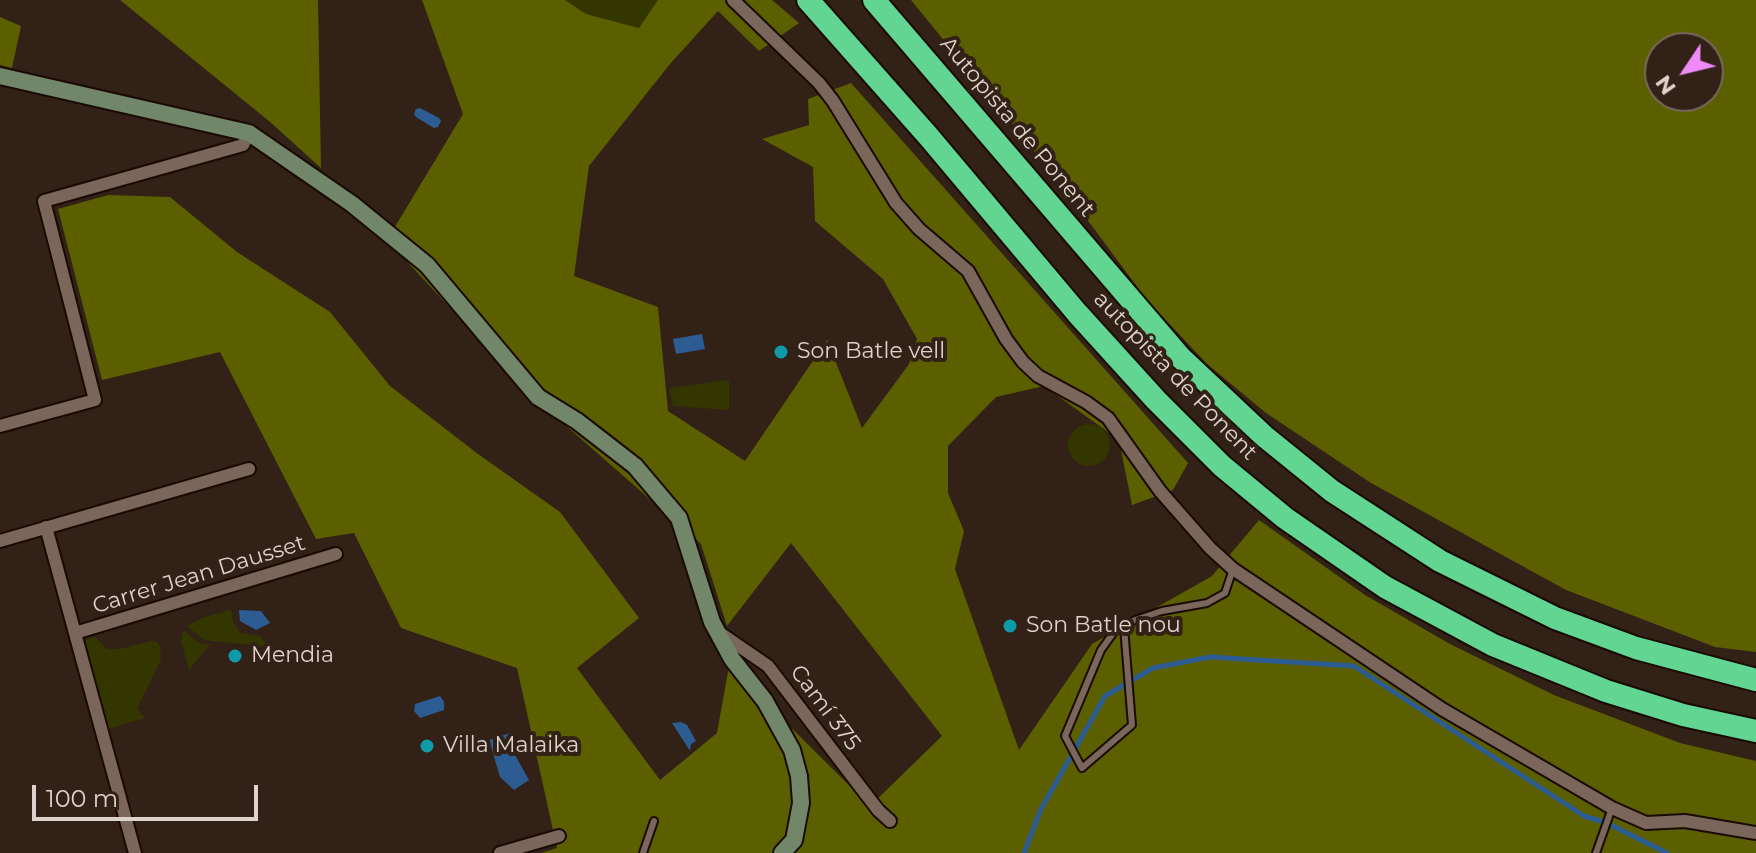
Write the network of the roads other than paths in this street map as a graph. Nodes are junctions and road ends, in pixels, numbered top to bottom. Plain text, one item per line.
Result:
1 (733, 0) edge
2 (808, 0) edge
3 (874, 0) edge
4 (886, 0) edge
5 (921, 52) junction
6 (0, 76) edge
7 (249, 133) junction
8 (1088, 253) joint
9 (0, 426) edge
10 (249, 469) dead end
11 (46, 527) junction
12 (0, 541) edge
13 (336, 554) dead end
14 (1233, 569) junction
15 (1124, 627) junction
16 (717, 631) junction
17 (75, 633) junction
18 (1756, 680) edge
19 (1756, 731) edge
20 (1612, 808) junction
21 (654, 821) dead end
22 (890, 821) dead end
23 (1756, 833) edge
24 (559, 836) dead end
25 (133, 852) edge
26 (500, 853) edge
27 (643, 853) edge
28 (782, 853) edge
29 (1596, 853) edge

1 - 14 street
2 - 19 highway, autopista de Ponent
3 - 5 highway, Autopista de Ponent
4 - 5 highway
5 - 8 highway, Autopista de Ponent
6 - 7 street
7 - 9 street
7 - 16 street
8 - 18 highway, autopista de Ponent
10 - 11 street
11 - 12 street
11 - 17 street
13 - 17 street, Carrer Jean Dausset
14 - 15 lane
14 - 20 street
15 - 15 lane
16 - 22 street, Camí 375
16 - 28 street
17 - 25 street
20 - 23 street
20 - 29 lane
21 - 27 lane
24 - 26 street

